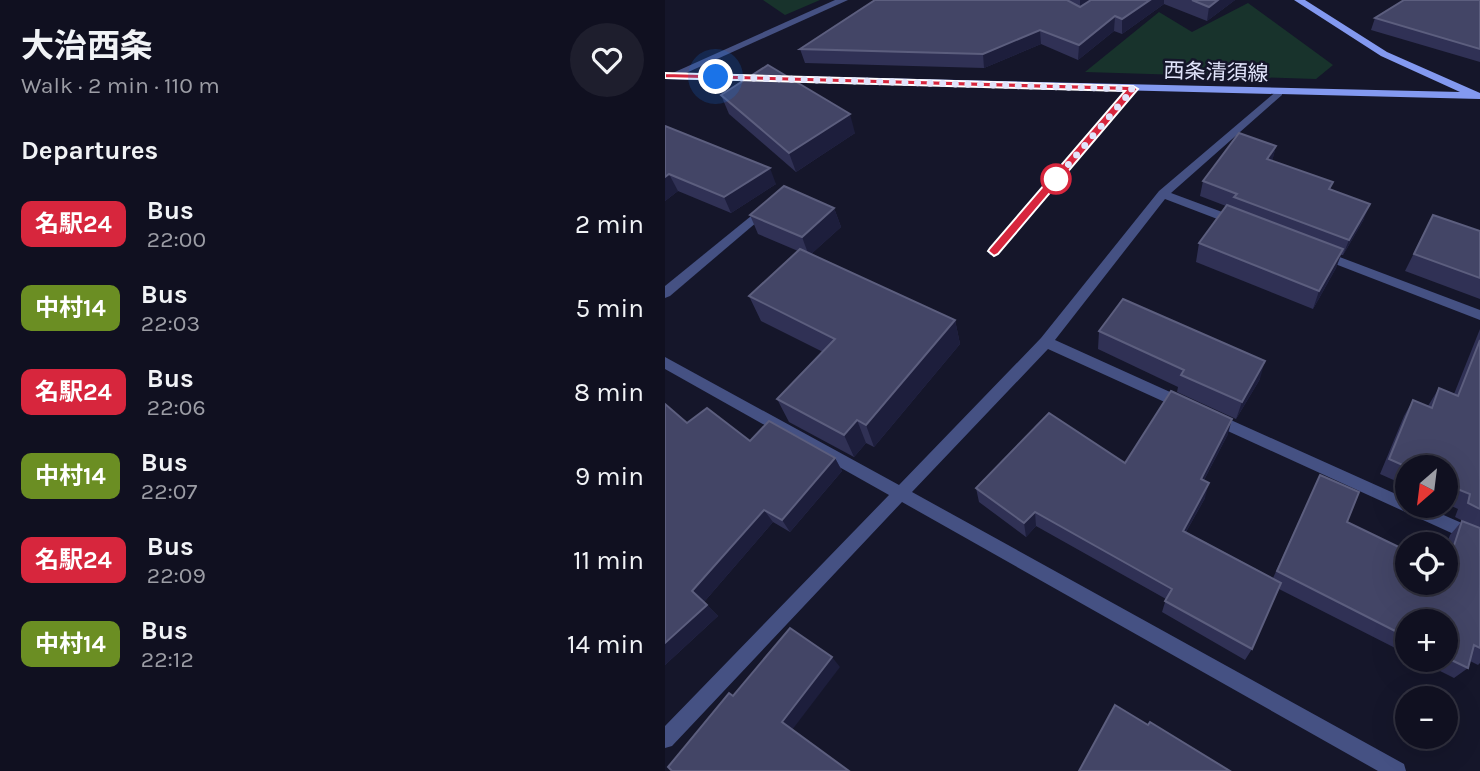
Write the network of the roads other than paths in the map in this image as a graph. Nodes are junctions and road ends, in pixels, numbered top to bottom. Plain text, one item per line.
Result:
1 (843, 0) edge
2 (1299, 0) edge
3 (668, 76) edge
4 (1133, 89) junction
5 (1278, 93) junction
6 (1479, 97) edge
7 (1163, 194) junction
8 (779, 197) edge
9 (1252, 228) edge
10 (1304, 248) edge
11 (994, 251) dead end
12 (665, 293) edge
13 (1480, 315) edge
14 (1046, 342) junction
15 (665, 362) edge
16 (901, 493) junction
17 (1395, 501) edge
18 (1434, 518) edge
19 (1480, 539) edge
20 (665, 739) edge
21 (1397, 771) edge

1 - 3 street
2 - 6 main road, 西条清須線
3 - 4 main road, 西条清須線
4 - 5 main road, 西条清須線
4 - 11 street
5 - 6 main road, 西条清須線
5 - 7 street
7 - 9 street
7 - 14 street
8 - 12 street
10 - 13 street
14 - 16 street
14 - 17 street
15 - 16 street
16 - 20 street
16 - 21 street
18 - 19 street

